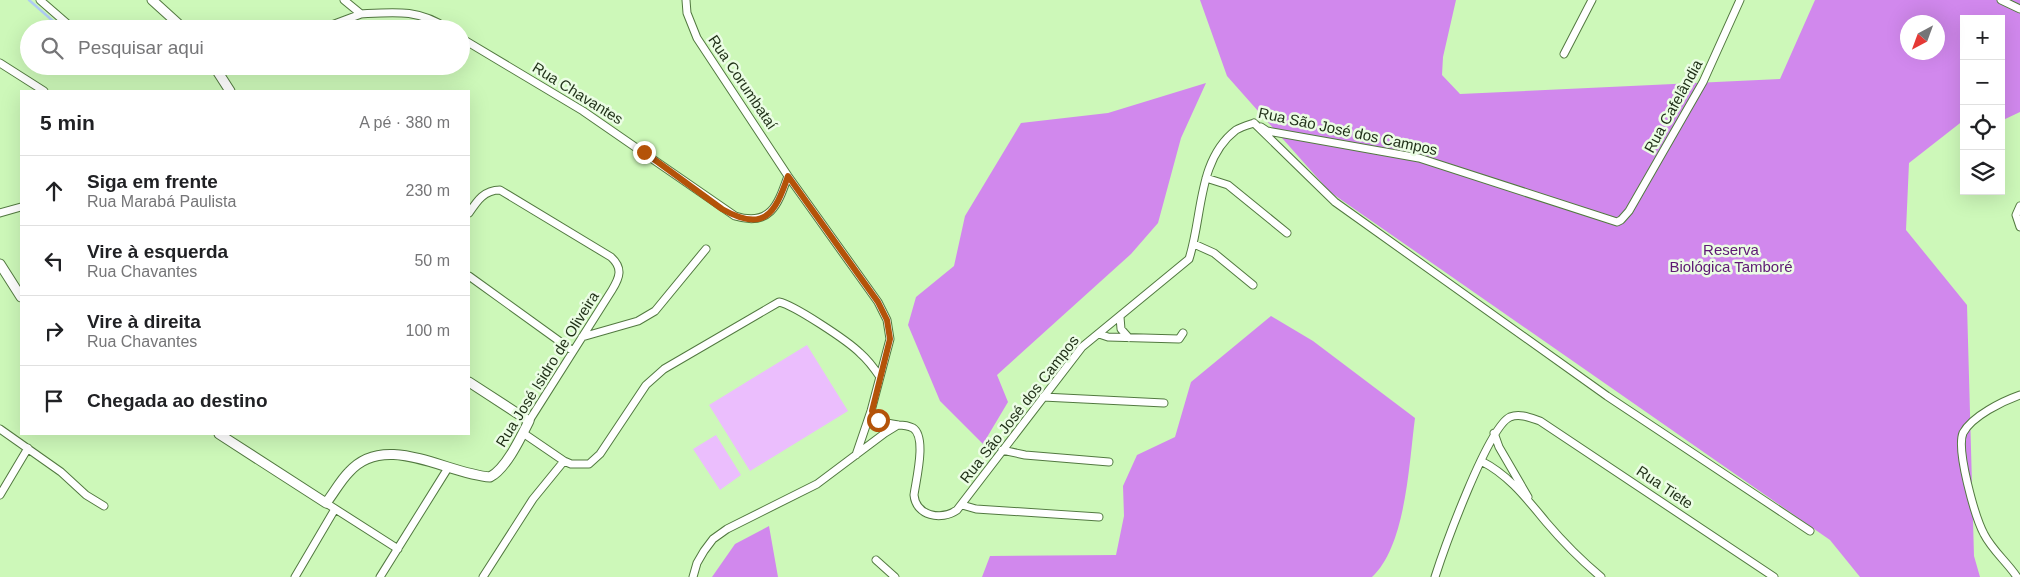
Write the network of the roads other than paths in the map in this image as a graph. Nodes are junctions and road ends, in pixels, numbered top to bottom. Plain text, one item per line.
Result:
1 (40, 0) edge
2 (152, 0) edge
3 (344, 0) edge
4 (686, 0) edge
5 (1592, 0) edge
6 (1740, 0) edge
7 (2001, 0) edge
8 (2020, 9) edge
9 (361, 14) junction
10 (62, 20) edge
11 (174, 20) edge
12 (345, 20) edge
13 (434, 20) edge
14 (470, 43) edge
15 (1564, 54) dead end
16 (0, 63) edge
17 (220, 75) edge
18 (42, 90) edge
19 (229, 90) edge
20 (1254, 122) junction
21 (788, 176) junction
22 (1206, 178) junction
23 (2020, 206) edge
24 (20, 207) edge
25 (470, 212) edge
26 (0, 213) edge
27 (1621, 220) joint
28 (2020, 227) edge
29 (1287, 233) dead end
30 (1194, 244) junction
31 (706, 249) dead end
32 (0, 264) edge
33 (470, 277) edge
34 (1253, 285) dead end
35 (20, 296) edge
36 (1120, 317) junction
37 (1183, 333) dead end
38 (1099, 334) junction
39 (582, 337) junction
40 (1129, 338) junction
41 (573, 351) junction
42 (880, 377) junction
43 (470, 383) edge
44 (2020, 394) edge
45 (1043, 397) junction
46 (1164, 403) dead end
47 (872, 411) junction
48 (529, 421) junction
49 (898, 425) junction
50 (0, 429) edge
51 (523, 433) junction
52 (1494, 433) junction
53 (221, 435) edge
54 (28, 448) junction
55 (1002, 450) junction
56 (856, 455) junction
57 (564, 461) junction
58 (1109, 462) dead end
59 (1481, 462) junction
60 (448, 468) junction
61 (0, 495) edge
62 (326, 503) junction
63 (1532, 503) junction
64 (962, 505) junction
65 (104, 506) dead end
66 (335, 509) junction
67 (1100, 517) dead end
68 (1810, 531) dead end
69 (398, 549) junction
70 (876, 560) dead end
71 (295, 577) edge
72 (380, 577) edge
73 (483, 577) edge
74 (693, 577) edge
75 (895, 577) edge
76 (1435, 577) edge
77 (1602, 577) edge
78 (1774, 577) edge
79 (2017, 577) edge

1 - 10 street
2 - 11 street
3 - 9 street
4 - 21 street, Rua Corumbataí
5 - 15 street
6 - 27 street, Rua Cafelândia
7 - 8 street
9 - 12 street
9 - 13 street
14 - 21 street, Rua Chavantes
16 - 18 street
17 - 19 street
20 - 22 street, Rua São José dos Campos
20 - 27 street, Rua São José dos Campos
20 - 68 street
21 - 42 street, Rua Corumbataí
22 - 29 street
22 - 30 street, Rua São José dos Campos
23 - 28 street
24 - 26 street
25 - 39 street, Rua José Isidro de Oliveira
30 - 34 street
30 - 36 street, Rua São José dos Campos
31 - 39 street
32 - 35 street
33 - 41 street
36 - 38 street, Rua São José dos Campos
36 - 40 street
37 - 40 street
38 - 40 street
38 - 45 street, Rua São José dos Campos
39 - 41 street, Rua José Isidro de Oliveira
41 - 48 street, Rua José Isidro de Oliveira
42 - 47 street, Rua Corumbataí
42 - 57 street
43 - 48 street
44 - 79 street
45 - 46 street
45 - 55 street, Rua São José dos Campos
47 - 49 street, Rua São José dos Campos
47 - 56 street, Rua Corumbataí
48 - 51 street, Rua José Isidro de Oliveira
49 - 56 street
49 - 64 street, Rua São José dos Campos
50 - 54 street
51 - 57 street
51 - 60 street, Rua José Isidro de Oliveira
52 - 59 street
52 - 63 street
52 - 78 street, Rua Tiete
53 - 62 street
54 - 61 street
54 - 65 street
55 - 58 street
55 - 64 street, Rua São José dos Campos
56 - 74 street
57 - 73 street
59 - 63 street
59 - 76 street
60 - 62 street, Rua José Isidro de Oliveira
60 - 69 street
62 - 66 street
63 - 77 street
64 - 67 street
66 - 69 street
66 - 71 street
69 - 72 street
70 - 75 street

